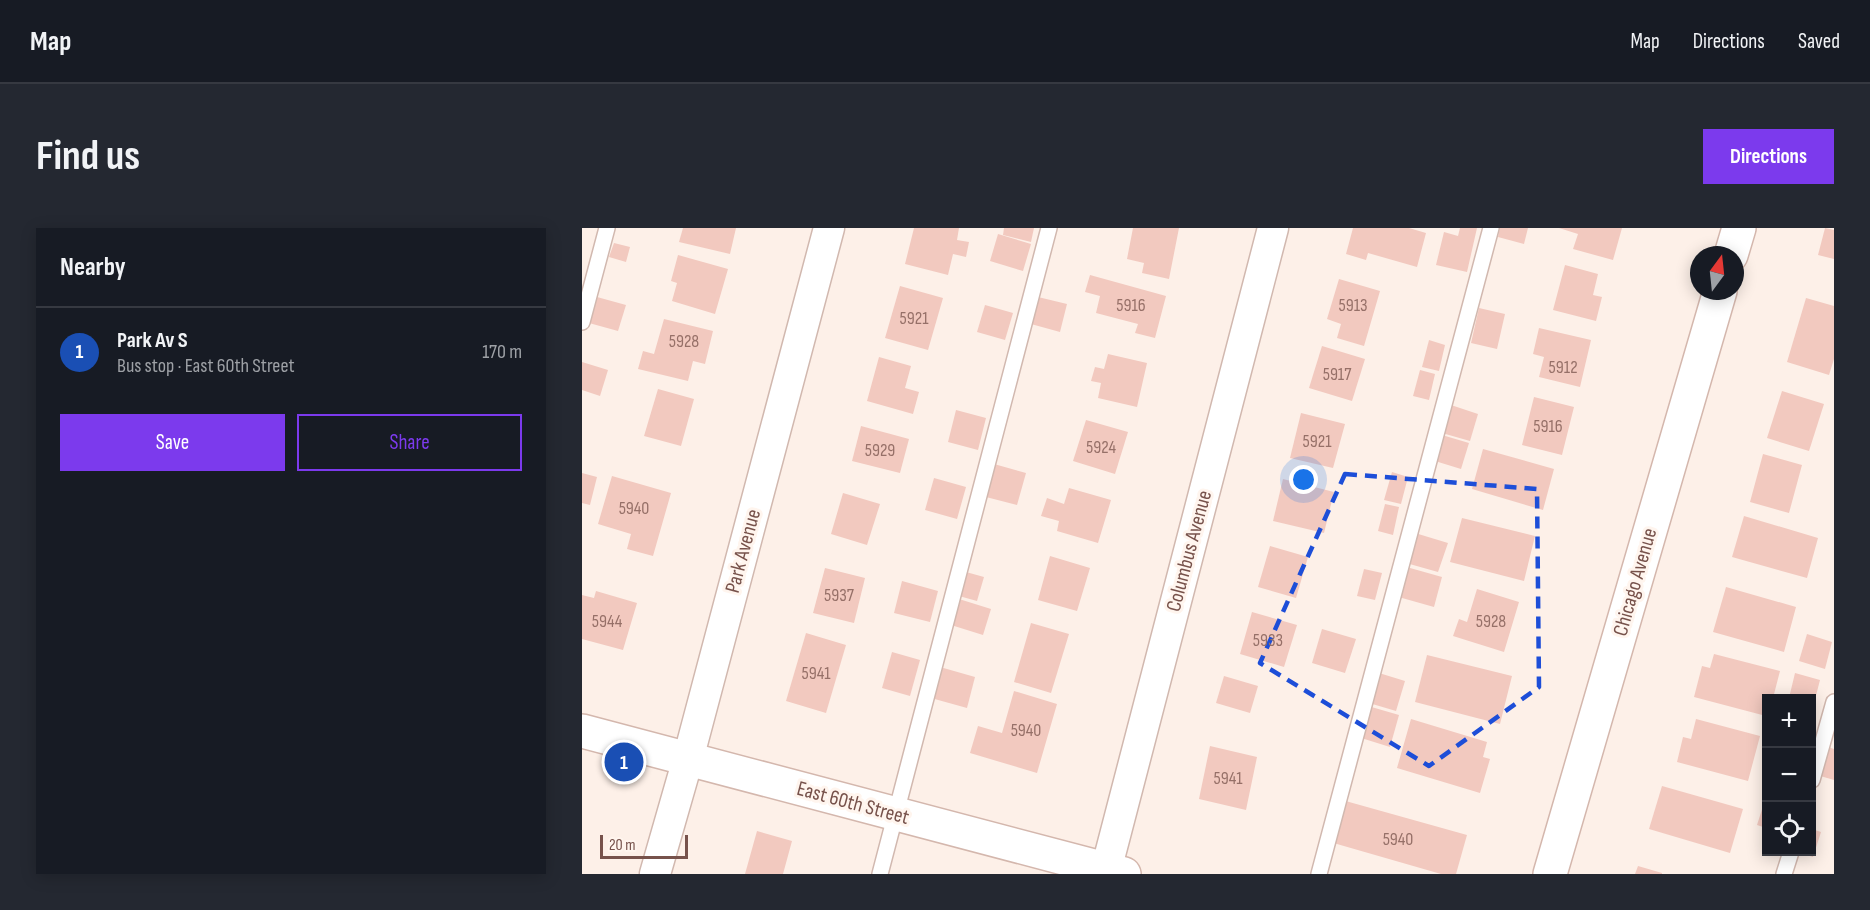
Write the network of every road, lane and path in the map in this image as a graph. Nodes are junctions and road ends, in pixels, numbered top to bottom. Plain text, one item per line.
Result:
1 (607, 228) edge
2 (829, 228) edge
3 (1049, 228) edge
4 (1273, 228) edge
5 (1491, 228) edge
6 (1739, 228) edge
7 (1734, 246) edge
8 (1717, 300) edge
9 (582, 322) edge
10 (1834, 702) edge
11 (582, 731) edge
12 (688, 759) junction
13 (1816, 766) edge
14 (896, 814) junction
15 (1790, 856) edge
16 (1111, 872) edge
17 (655, 874) edge
18 (880, 874) edge
19 (1319, 874) edge
20 (1550, 874) edge
21 (1784, 874) edge

1 - 9 lane
2 - 12 street, Park Avenue
3 - 14 lane
4 - 16 street, Columbus Avenue
5 - 19 lane
6 - 7 street
8 - 20 street, Chicago Avenue
10 - 13 lane
11 - 12 street, East 60th Street
12 - 14 street, East 60th Street
12 - 17 street, Park Avenue
14 - 16 street, East 60th Street
14 - 18 lane
15 - 21 lane

